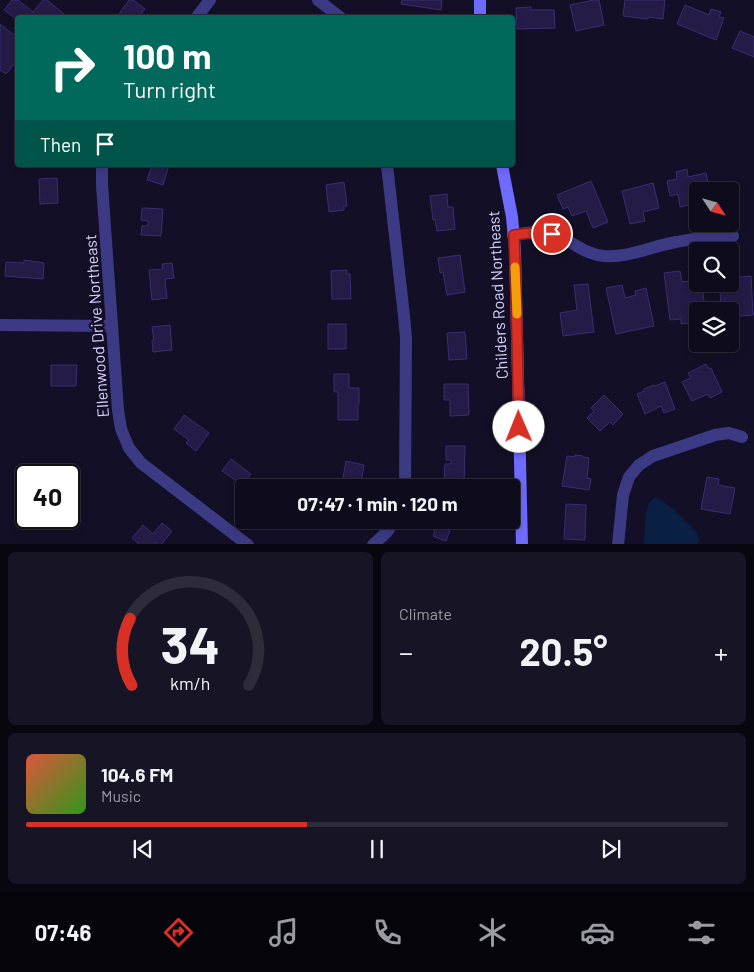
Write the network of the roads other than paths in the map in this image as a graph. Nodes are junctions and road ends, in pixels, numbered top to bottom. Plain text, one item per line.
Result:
1 (210, 0) edge
2 (318, 0) edge
3 (480, 0) edge
4 (198, 15) edge
5 (337, 15) edge
6 (480, 15) edge
7 (102, 167) edge
8 (387, 167) edge
9 (502, 167) edge
10 (514, 235) junction
11 (733, 236) dead end
12 (0, 324) edge
13 (111, 326) junction
14 (742, 437) dead end
15 (404, 479) edge
16 (390, 529) edge
17 (248, 544) edge
18 (373, 544) edge
19 (522, 544) edge
20 (618, 544) edge

1 - 4 street
2 - 5 street
3 - 6 street
7 - 13 street, Ellenwood Drive Northeast
8 - 15 street
9 - 10 street, Childers Road Northeast
10 - 11 street
10 - 19 street, Childers Road Northeast
12 - 13 street
13 - 17 street, Ellenwood Drive Northeast
14 - 20 street
16 - 18 street

